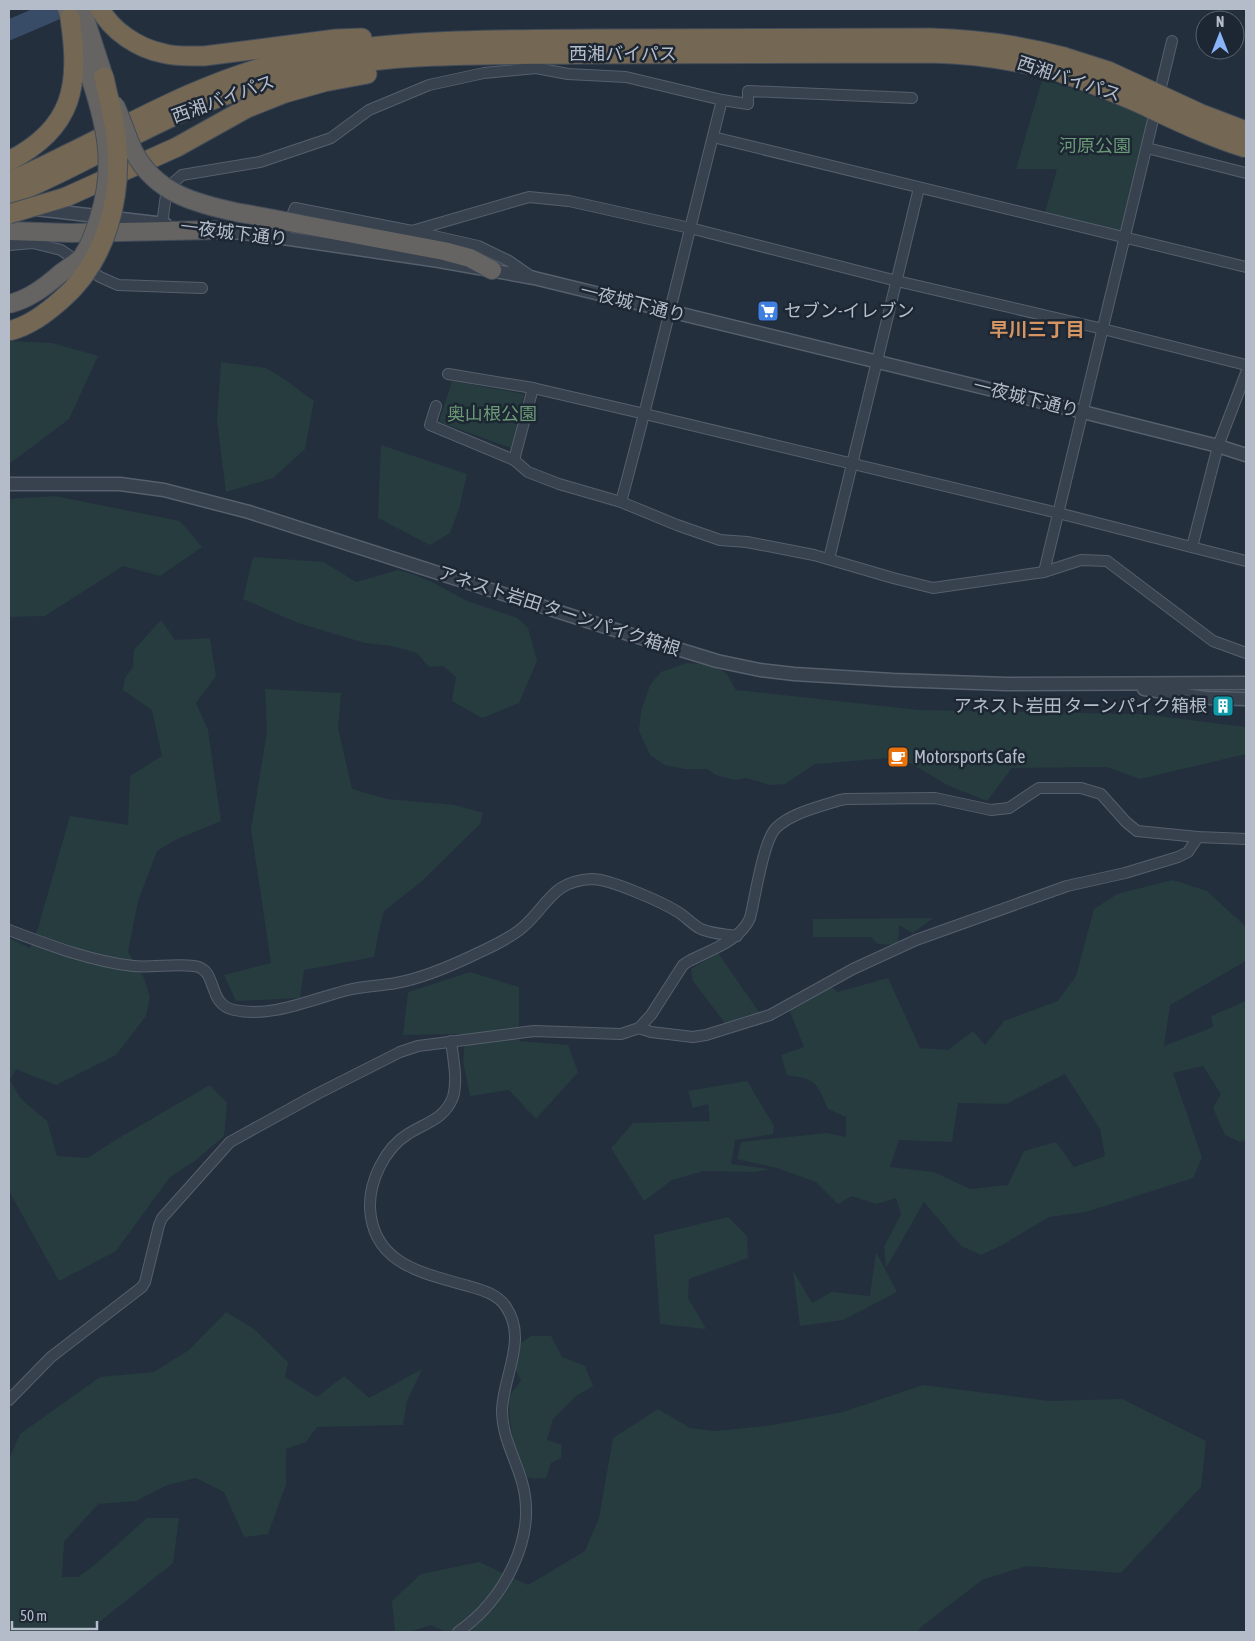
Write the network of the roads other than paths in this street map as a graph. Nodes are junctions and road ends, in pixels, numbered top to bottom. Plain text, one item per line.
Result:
1 (100, 9) edge
2 (73, 12) edge
3 (466, 40) junction
4 (1172, 41) dead end
5 (505, 55) junction
6 (1060, 64) junction
7 (104, 77) junction
8 (912, 98) dead end
9 (722, 100) junction
10 (181, 106) junction
11 (1246, 131) edge
12 (713, 137) junction
13 (1147, 148) junction
14 (1246, 148) edge
15 (9, 161) edge
16 (1246, 173) edge
17 (9, 181) edge
18 (919, 188) junction
19 (9, 196) edge
20 (9, 204) edge
21 (9, 214) edge
22 (162, 224) junction
23 (690, 228) junction
24 (215, 230) junction
25 (412, 231) junction
26 (9, 232) edge
27 (1124, 237) junction
28 (284, 238) junction
29 (9, 245) edge
30 (81, 258) junction
31 (1246, 267) edge
32 (492, 270) junction
33 (534, 278) junction
34 (897, 281) junction
35 (202, 288) dead end
36 (9, 304) edge
37 (669, 312) junction
38 (9, 319) edge
39 (1103, 329) junction
40 (9, 331) edge
41 (877, 362) junction
42 (1246, 365) edge
43 (1246, 373) edge
44 (448, 374) dead end
45 (533, 388) junction
46 (436, 406) dead end
47 (1083, 412) junction
48 (645, 414) junction
49 (1218, 446) junction
50 (1246, 455) edge
51 (514, 460) junction
52 (852, 464) junction
53 (9, 484) edge
54 (622, 502) junction
55 (1058, 513) junction
56 (1192, 547) junction
57 (829, 559) junction
58 (1246, 561) edge
59 (1044, 572) junction
60 (1246, 653) edge
61 (1246, 683) edge
62 (1120, 685) junction
63 (1246, 699) edge
64 (1198, 837) junction
65 (1246, 839) edge
66 (9, 930) edge
67 (737, 936) junction
68 (639, 1028) junction
69 (451, 1041) junction
70 (9, 1400) edge
71 (458, 1632) edge

1 - 3 highway
2 - 7 highway
2 - 15 highway
2 - 30 highway, bridge
3 - 6 highway, 西湘バイパス
3 - 10 highway, 西湘バイパス
4 - 13 street
5 - 6 highway, 西湘バイパス
5 - 10 highway, 西湘バイパス
5 - 21 highway, bridge
6 - 11 highway, 西湘バイパス, bridge
6 - 14 highway, 西湘バイパス, bridge
7 - 32 highway, bridge
7 - 40 highway, bridge
8 - 9 street
9 - 12 street
9 - 22 street
10 - 17 highway, 西湘バイパス, bridge
10 - 19 highway, 西湘バイパス, bridge
12 - 18 street
12 - 23 street
13 - 16 street
13 - 27 street
18 - 27 street
18 - 34 street
20 - 22 street, 一夜城下通り
22 - 24 street, 一夜城下通り
23 - 25 street
23 - 34 street
23 - 37 street
24 - 26 highway
24 - 28 street, 一夜城下通り
25 - 28 street
25 - 33 street
27 - 31 street
27 - 39 street
28 - 32 street, 一夜城下通り
29 - 35 street
30 - 36 highway, bridge
30 - 38 highway
32 - 33 street, 一夜城下通り
33 - 37 street, 一夜城下通り
34 - 39 street
34 - 41 street
37 - 41 street, 一夜城下通り
37 - 48 street
39 - 42 street
39 - 47 street
41 - 47 street, 一夜城下通り
41 - 52 street
43 - 49 street
44 - 45 street
45 - 48 street
45 - 51 street
46 - 51 street
47 - 49 street, 一夜城下通り
47 - 55 street
48 - 52 street
48 - 54 street
49 - 50 street, 一夜城下通り
49 - 56 street
51 - 54 street
52 - 55 street
52 - 57 street
53 - 62 street, アネスト岩田 ターンパイク箱根
54 - 57 street
55 - 56 street
55 - 59 street
56 - 58 street
57 - 59 street
59 - 60 street
61 - 62 street, アネスト岩田 ターンパイク箱根
62 - 63 street, アネスト岩田 ターンパイク箱根
64 - 65 street
64 - 67 street
64 - 68 street
66 - 67 street
67 - 68 street
68 - 69 street
69 - 70 street
69 - 71 street

